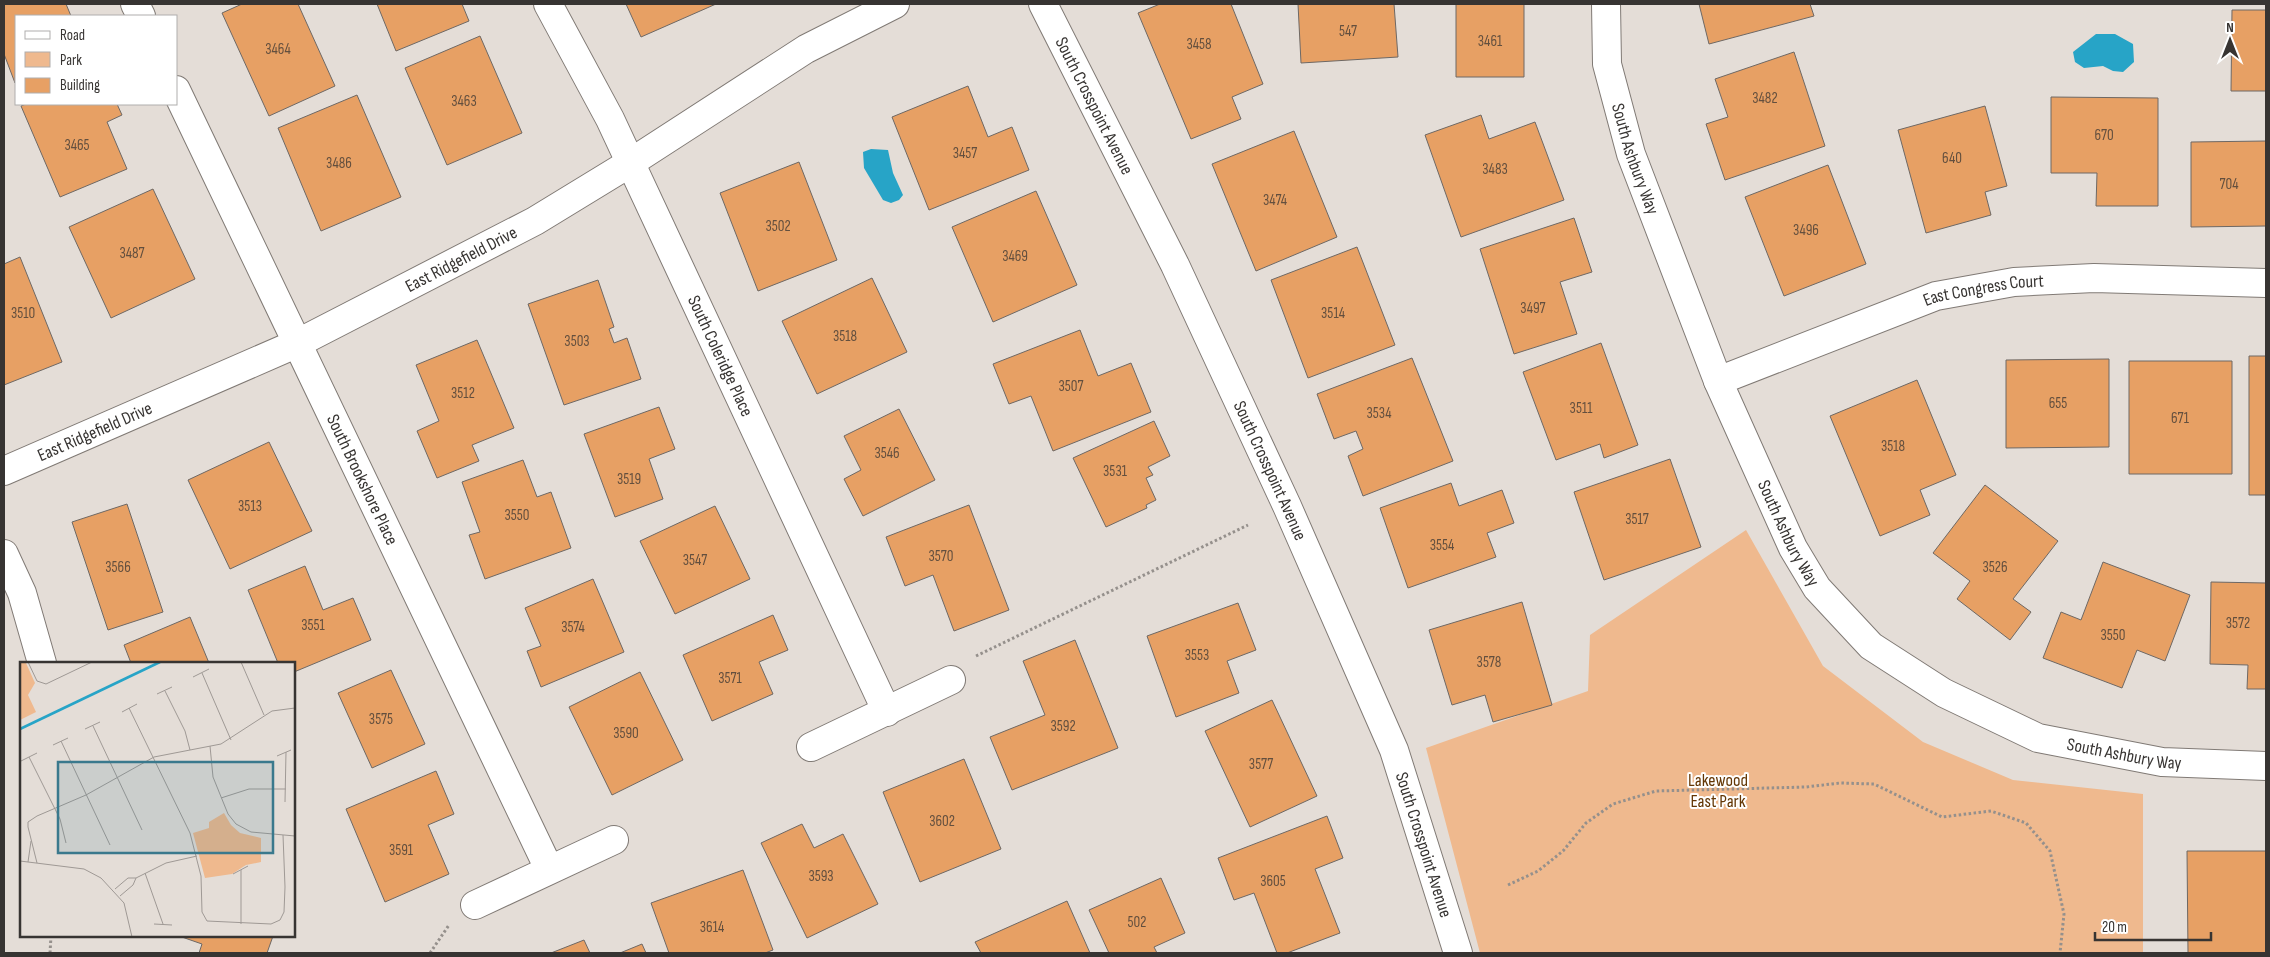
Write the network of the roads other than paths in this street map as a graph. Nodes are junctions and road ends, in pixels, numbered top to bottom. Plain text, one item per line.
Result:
1 (134, 4) edge
2 (548, 4) edge
3 (895, 4) edge
4 (1043, 4) edge
5 (1606, 4) edge
6 (140, 15) edge
7 (178, 94) edge
8 (630, 163) junction
9 (2266, 283) edge
10 (298, 344) junction
11 (1718, 381) junction
12 (4, 471) edge
13 (4, 554) edge
14 (42, 662) edge
15 (951, 680) dead end
16 (887, 712) junction
17 (812, 747) dead end
18 (2266, 766) edge
19 (614, 840) dead end
20 (549, 869) junction
21 (475, 905) dead end
22 (1458, 953) edge

1 - 6 street
2 - 8 street, South Coleridge Place
3 - 8 street, East Ridgefield Drive
4 - 22 street, South Crosspoint Avenue
5 - 11 street, South Ashbury Way
7 - 10 street, South Brookshore Place
8 - 10 street, East Ridgefield Drive
8 - 16 street, South Coleridge Place
9 - 11 street, East Congress Court
10 - 12 street, East Ridgefield Drive
10 - 20 street, South Brookshore Place
11 - 18 street, South Ashbury Way
13 - 14 street
15 - 16 street
16 - 17 street
19 - 20 street
20 - 21 street

